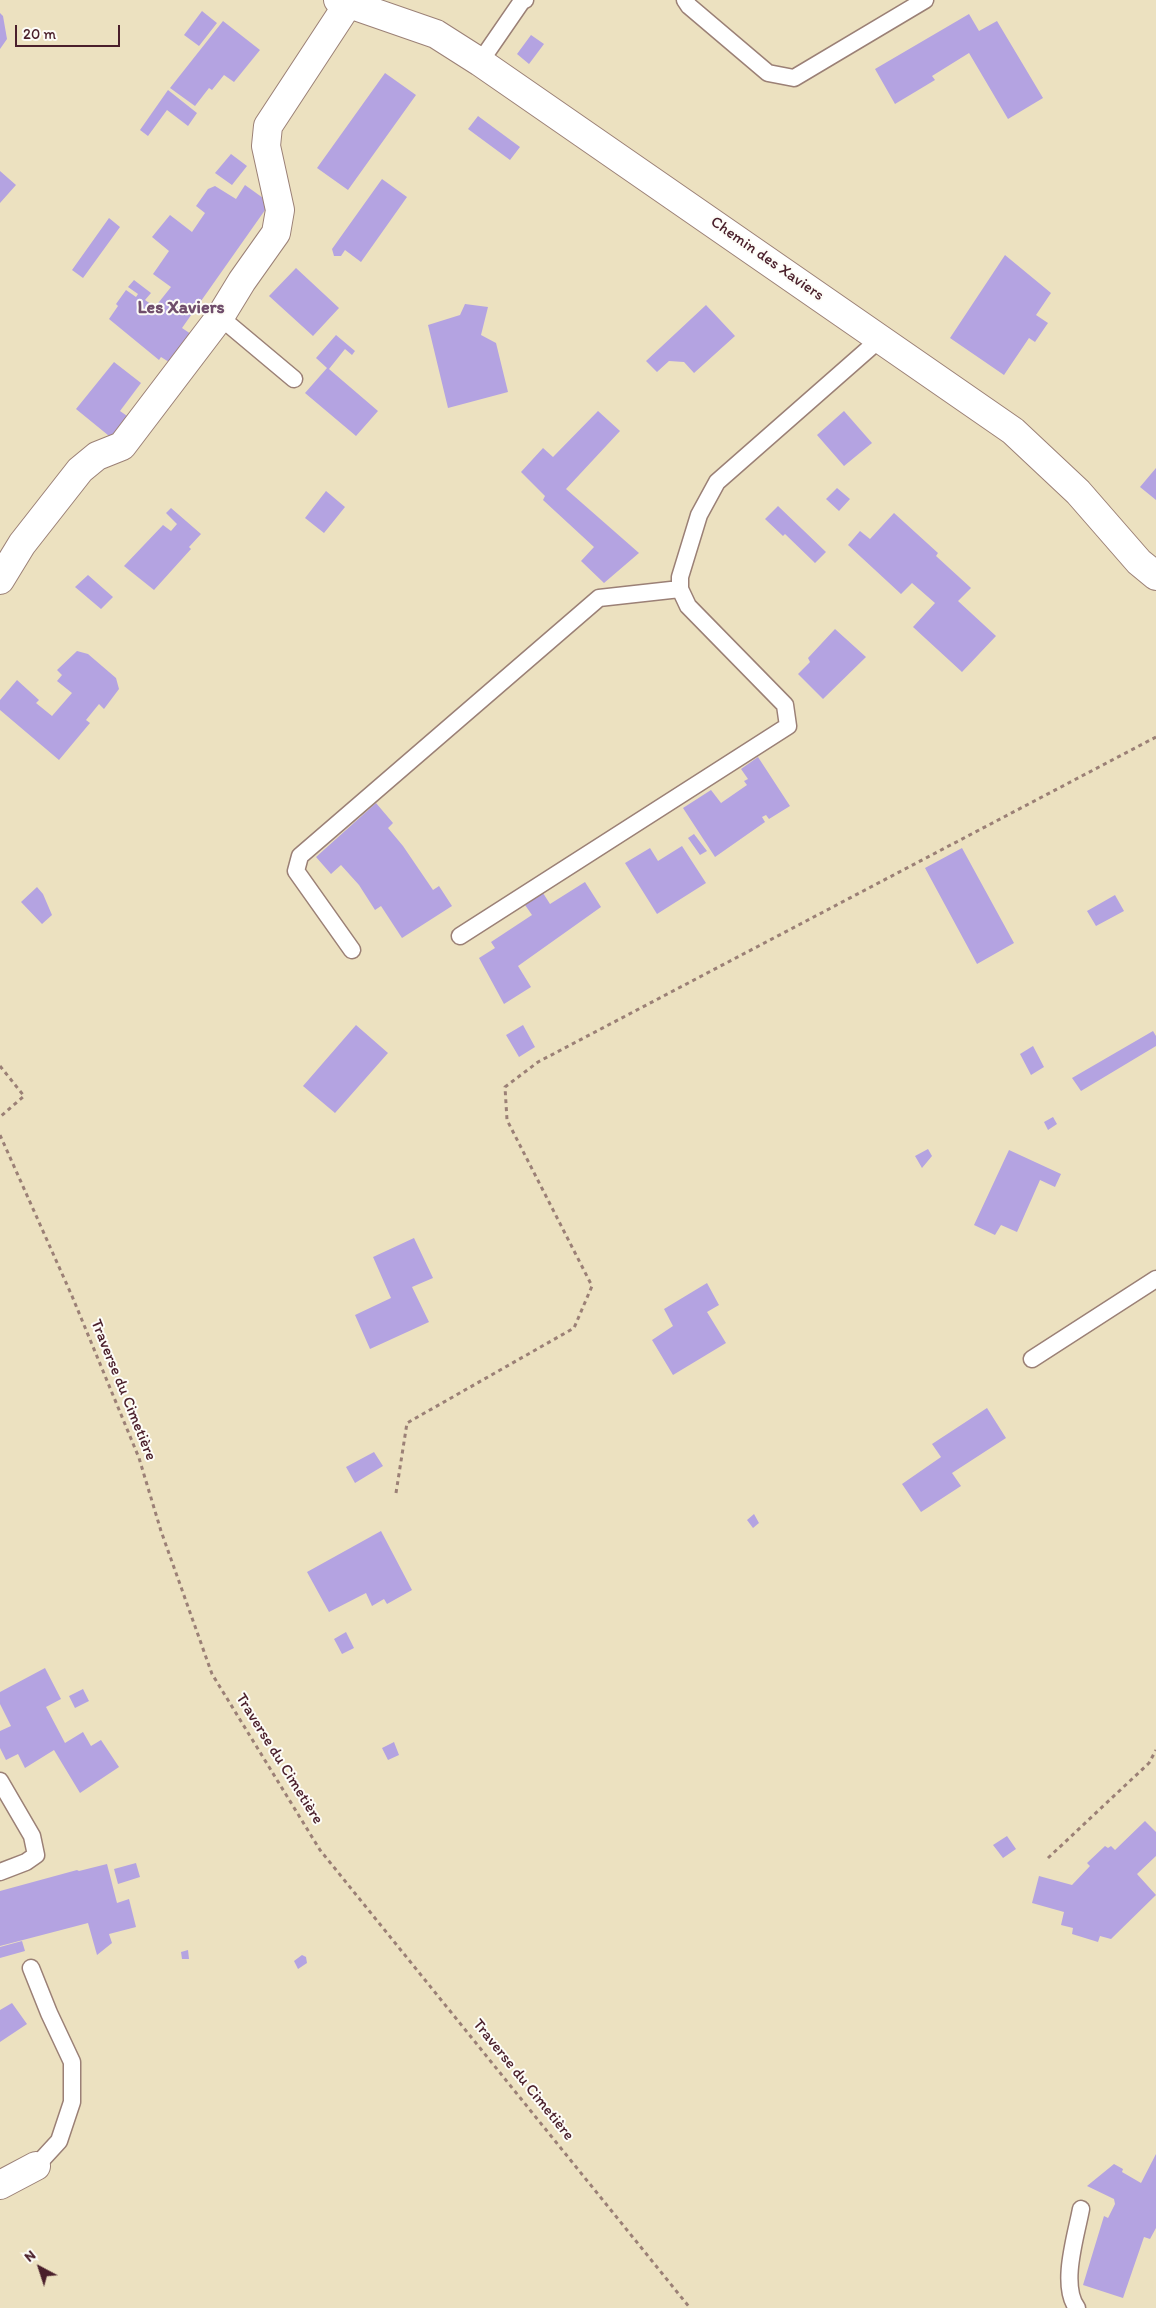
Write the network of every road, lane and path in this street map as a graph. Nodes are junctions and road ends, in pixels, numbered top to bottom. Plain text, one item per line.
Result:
1 (524, 0) edge
2 (686, 0) edge
3 (925, 0) edge
4 (343, 2) edge
5 (480, 62) junction
6 (220, 317) junction
7 (881, 338) junction
8 (294, 378) dead end
9 (1156, 576) edge
10 (0, 580) edge
11 (680, 589) junction
12 (1156, 737) edge
13 (460, 936) dead end
14 (352, 950) dead end
15 (0, 1066) edge
16 (0, 1117) edge
17 (0, 1135) edge
18 (1156, 1279) edge
19 (1032, 1359) dead end
20 (396, 1493) dead end
21 (1156, 1750) edge
22 (0, 1781) edge
23 (1048, 1858) dead end
24 (0, 1872) edge
25 (31, 1968) dead end
26 (36, 2166) joint
27 (0, 2185) edge
28 (1081, 2209) dead end
29 (690, 2308) edge
30 (1077, 2308) edge

1 - 5 lane
2 - 3 lane
4 - 5 street, Chemin des Xaviers
4 - 6 street
5 - 7 street, Chemin des Xaviers
6 - 8 lane
6 - 10 street
7 - 9 street, Chemin des Xaviers
7 - 11 lane
11 - 13 lane
11 - 14 lane
12 - 20 path
15 - 16 path
17 - 29 path, Traverse du Cimetière
18 - 19 lane
21 - 23 path
22 - 24 lane
25 - 26 lane
26 - 27 street
28 - 30 lane

